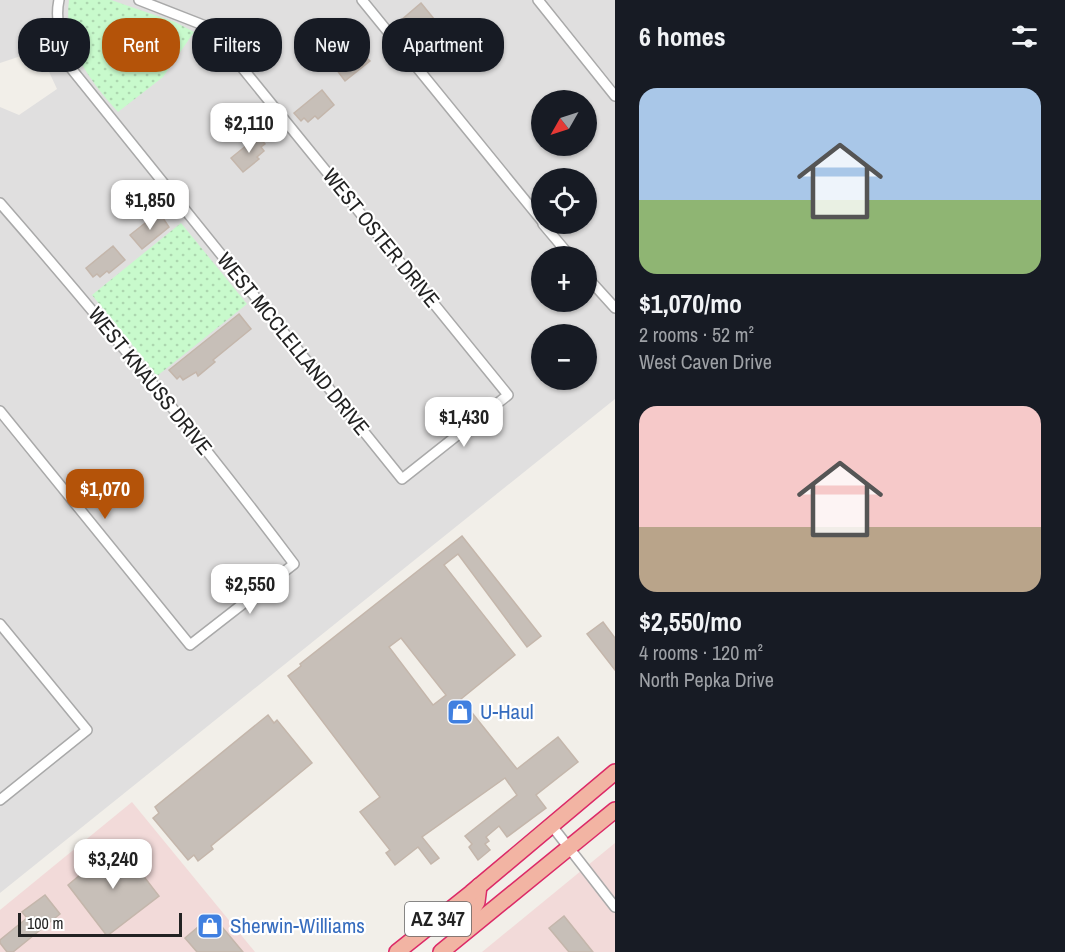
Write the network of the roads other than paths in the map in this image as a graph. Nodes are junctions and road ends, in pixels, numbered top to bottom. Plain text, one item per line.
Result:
1 (59, 0) edge
2 (139, 0) edge
3 (362, 0) edge
4 (538, 0) edge
5 (615, 95) edge
6 (0, 203) edge
7 (531, 208) edge
8 (552, 234) edge
9 (562, 246) edge
10 (597, 289) edge
11 (615, 309) edge
12 (508, 395) joint
13 (0, 411) edge
14 (0, 624) edge
15 (615, 772) edge
16 (0, 800) edge
17 (615, 810) edge
18 (552, 826) junction
19 (569, 848) junction
20 (478, 886) junction
21 (615, 907) edge
22 (446, 948) edge
23 (397, 952) edge

1 - 12 street, WEST MCCLELLAND DRIVE
2 - 12 street, WEST OSTER DRIVE
3 - 7 street
4 - 5 street
6 - 13 street, WEST KNAUSS DRIVE
8 - 9 street
10 - 11 street
14 - 16 street
15 - 18 highway, AZ 347
17 - 19 highway, AZ 347
18 - 19 street
18 - 20 highway, AZ 347
19 - 21 street
19 - 22 highway, AZ 347
20 - 22 highway
20 - 23 highway, AZ 347

